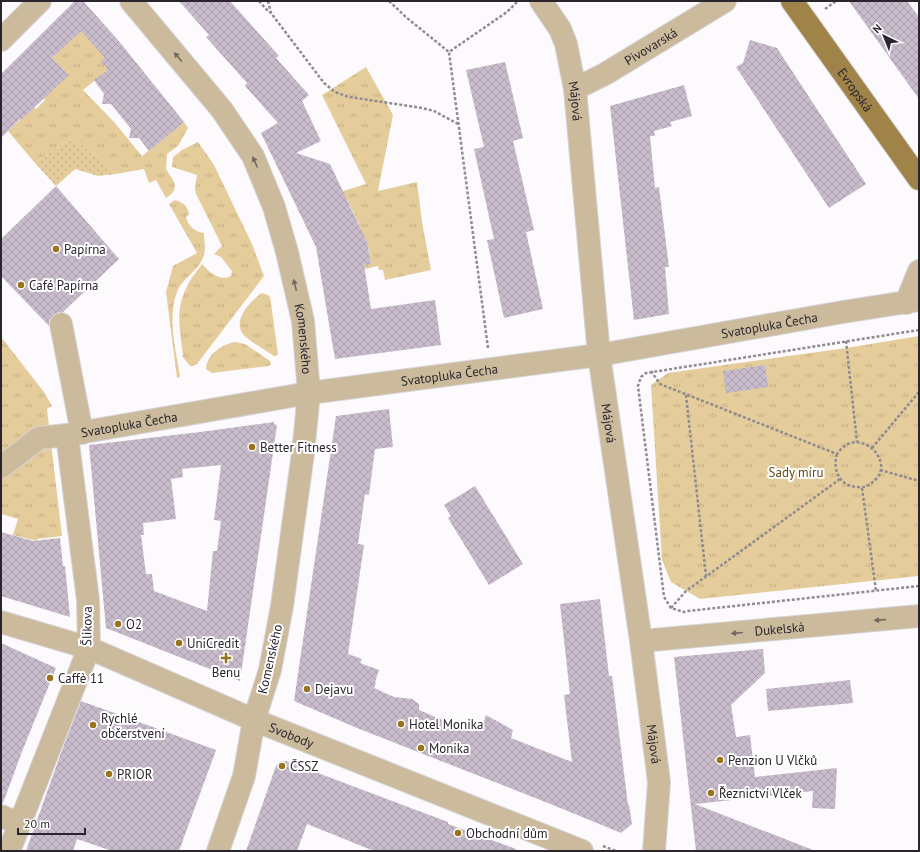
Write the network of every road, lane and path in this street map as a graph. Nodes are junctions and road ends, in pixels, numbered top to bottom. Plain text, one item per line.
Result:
1 (40, 1) edge
2 (131, 1) edge
3 (259, 1) edge
4 (268, 1) edge
5 (389, 1) edge
6 (519, 1) edge
7 (541, 1) edge
8 (725, 1) edge
9 (792, 1) edge
10 (271, 14) junction
11 (1, 40) edge
12 (449, 52) junction
13 (575, 89) junction
14 (458, 124) junction
15 (919, 179) edge
16 (919, 271) edge
17 (912, 302) edge
18 (60, 324) dead end
19 (919, 330) edge
20 (846, 341) junction
21 (600, 355) junction
22 (491, 369) junction
23 (651, 371) junction
24 (919, 392) edge
25 (309, 393) junction
26 (686, 395) junction
27 (75, 434) junction
28 (856, 442) junction
29 (872, 448) junction
30 (837, 454) junction
31 (1, 467) edge
32 (880, 470) junction
33 (840, 479) junction
34 (919, 481) edge
35 (862, 488) junction
36 (706, 577) junction
37 (919, 586) edge
38 (876, 590) junction
39 (671, 608) junction
40 (919, 616) edge
41 (1, 622) edge
42 (641, 641) junction
43 (89, 648) junction
44 (254, 720) junction
45 (10, 820) edge
46 (9, 851) edge
47 (218, 851) edge
48 (582, 851) edge
49 (654, 851) edge

1 - 11 street
25 -> 2 street, Komenského
3 - 10 path
4 - 10 path
5 - 12 path
6 - 12 path
7 - 13 street, Májová
8 - 13 street, Pivovarská
9 - 15 main road, Evropská
10 - 14 path
12 - 14 path
13 - 21 street, Májová
14 - 22 path
16 - 17 street, Svatopluka Čecha
17 - 21 street, Svatopluka Čecha
18 - 27 street, Šlikova
19 - 20 path
20 - 23 path
20 - 28 path
21 - 22 street, Svatopluka Čecha
21 - 42 street, Májová
22 - 25 street, Svatopluka Čecha
23 - 26 path
23 - 39 path
24 - 29 path
25 - 27 street, Svatopluka Čecha
25 - 44 street, Komenského
26 - 30 path
26 - 36 path
27 - 31 street, Svatopluka Čecha
27 - 43 street, Šlikova
28 - 29 path
28 - 30 path
29 - 32 path
30 - 33 path
32 - 34 path
32 - 35 path
33 - 35 path
33 - 36 path
35 - 38 path
36 - 39 path
37 - 38 path
38 - 39 path
40 -> 42 street, Dukelská
41 - 43 street, Svobody
42 - 49 street, Májová
43 - 44 street, Svobody
43 - 45 street, Šlikova
44 - 47 street, Komenského
44 - 48 street, Svobody
45 - 46 street, Šlikova

